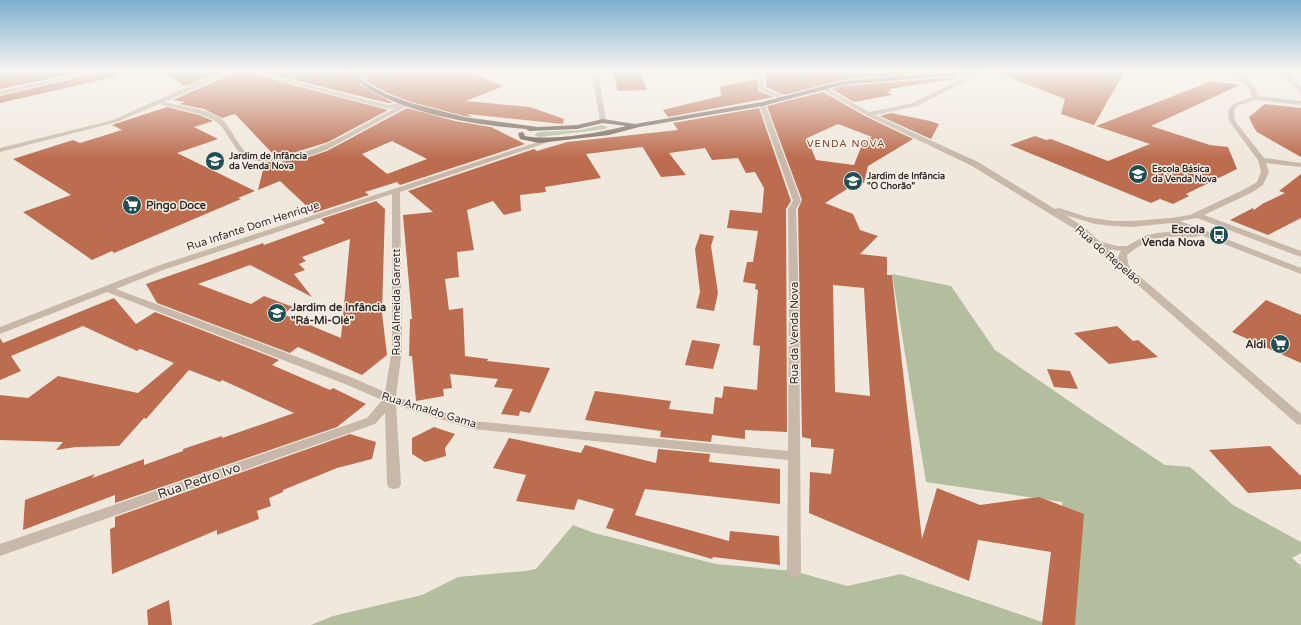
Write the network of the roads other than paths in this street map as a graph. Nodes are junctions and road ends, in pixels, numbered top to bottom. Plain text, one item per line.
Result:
1 (162, 100) edge
2 (362, 100) edge
3 (399, 100) edge
4 (600, 100) edge
5 (776, 100) edge
6 (844, 100) edge
7 (925, 100) edge
8 (1250, 100) edge
9 (1275, 100) edge
10 (158, 102) junction
11 (1301, 103) edge
12 (408, 104) junction
13 (762, 104) junction
14 (868, 114) junction
15 (603, 121) junction
16 (614, 123) junction
17 (638, 125) junction
18 (511, 126) junction
19 (536, 128) junction
20 (614, 132) junction
21 (522, 136) junction
22 (550, 140) junction
23 (0, 150) edge
24 (517, 150) junction
25 (1262, 160) junction
26 (1301, 165) edge
27 (396, 191) junction
28 (1032, 198) junction
29 (1195, 216) junction
30 (1161, 220) junction
31 (1092, 221) junction
32 (1081, 229) junction
33 (1185, 230) junction
34 (1094, 242) junction
35 (1131, 248) junction
36 (1298, 251) edge
37 (1127, 271) junction
38 (1301, 271) edge
39 (107, 289) junction
40 (0, 331) edge
41 (390, 399) junction
42 (1301, 421) edge
43 (794, 456) junction
44 (394, 484) dead end
45 (0, 550) edge
46 (794, 571) dead end

1 - 10 street
2 - 12 street
3 - 12 main road
4 - 15 street
5 - 13 main road
6 - 14 street, Rua do Repelão
7 - 14 street
8 - 25 street
9 - 11 street
10 - 12 street
10 - 23 street
12 - 18 main road
13 - 17 main road
13 - 43 street, Rua da Venda Nova
14 - 28 street, Rua do Repelão
15 - 16 main road
15 - 19 main road
16 - 17 main road
16 - 20 main road
17 - 20 main road
18 - 19 main road
18 - 21 main road
19 - 21 main road
20 - 22 main road
21 - 22 main road
21 - 24 street
22 - 24 street, Rua Infante Dom Henrique
24 - 27 street, Rua Infante Dom Henrique
25 - 26 street
25 - 29 street
27 - 39 street, Rua Infante Dom Henrique
27 - 41 street, Rua Almeida Garrett
28 - 31 street
28 - 32 street, Rua do Repelão
29 - 30 street
29 - 33 street
29 - 36 street
30 - 31 street
30 - 33 street
31 - 32 street
32 - 34 street, Rua do Repelão
33 - 35 street
33 - 38 street
34 - 35 street
34 - 37 street, Rua do Repelão
35 - 37 street
37 - 42 street, Rua do Repelão
39 - 40 street, Rua Infante Dom Henrique
39 - 41 street, Rua Arnaldo Gama
41 - 43 street, Rua Arnaldo Gama
41 - 44 street, Rua Almeida Garrett
41 - 45 street, Rua Pedro Ivo
43 - 46 street, Rua da Venda Nova

